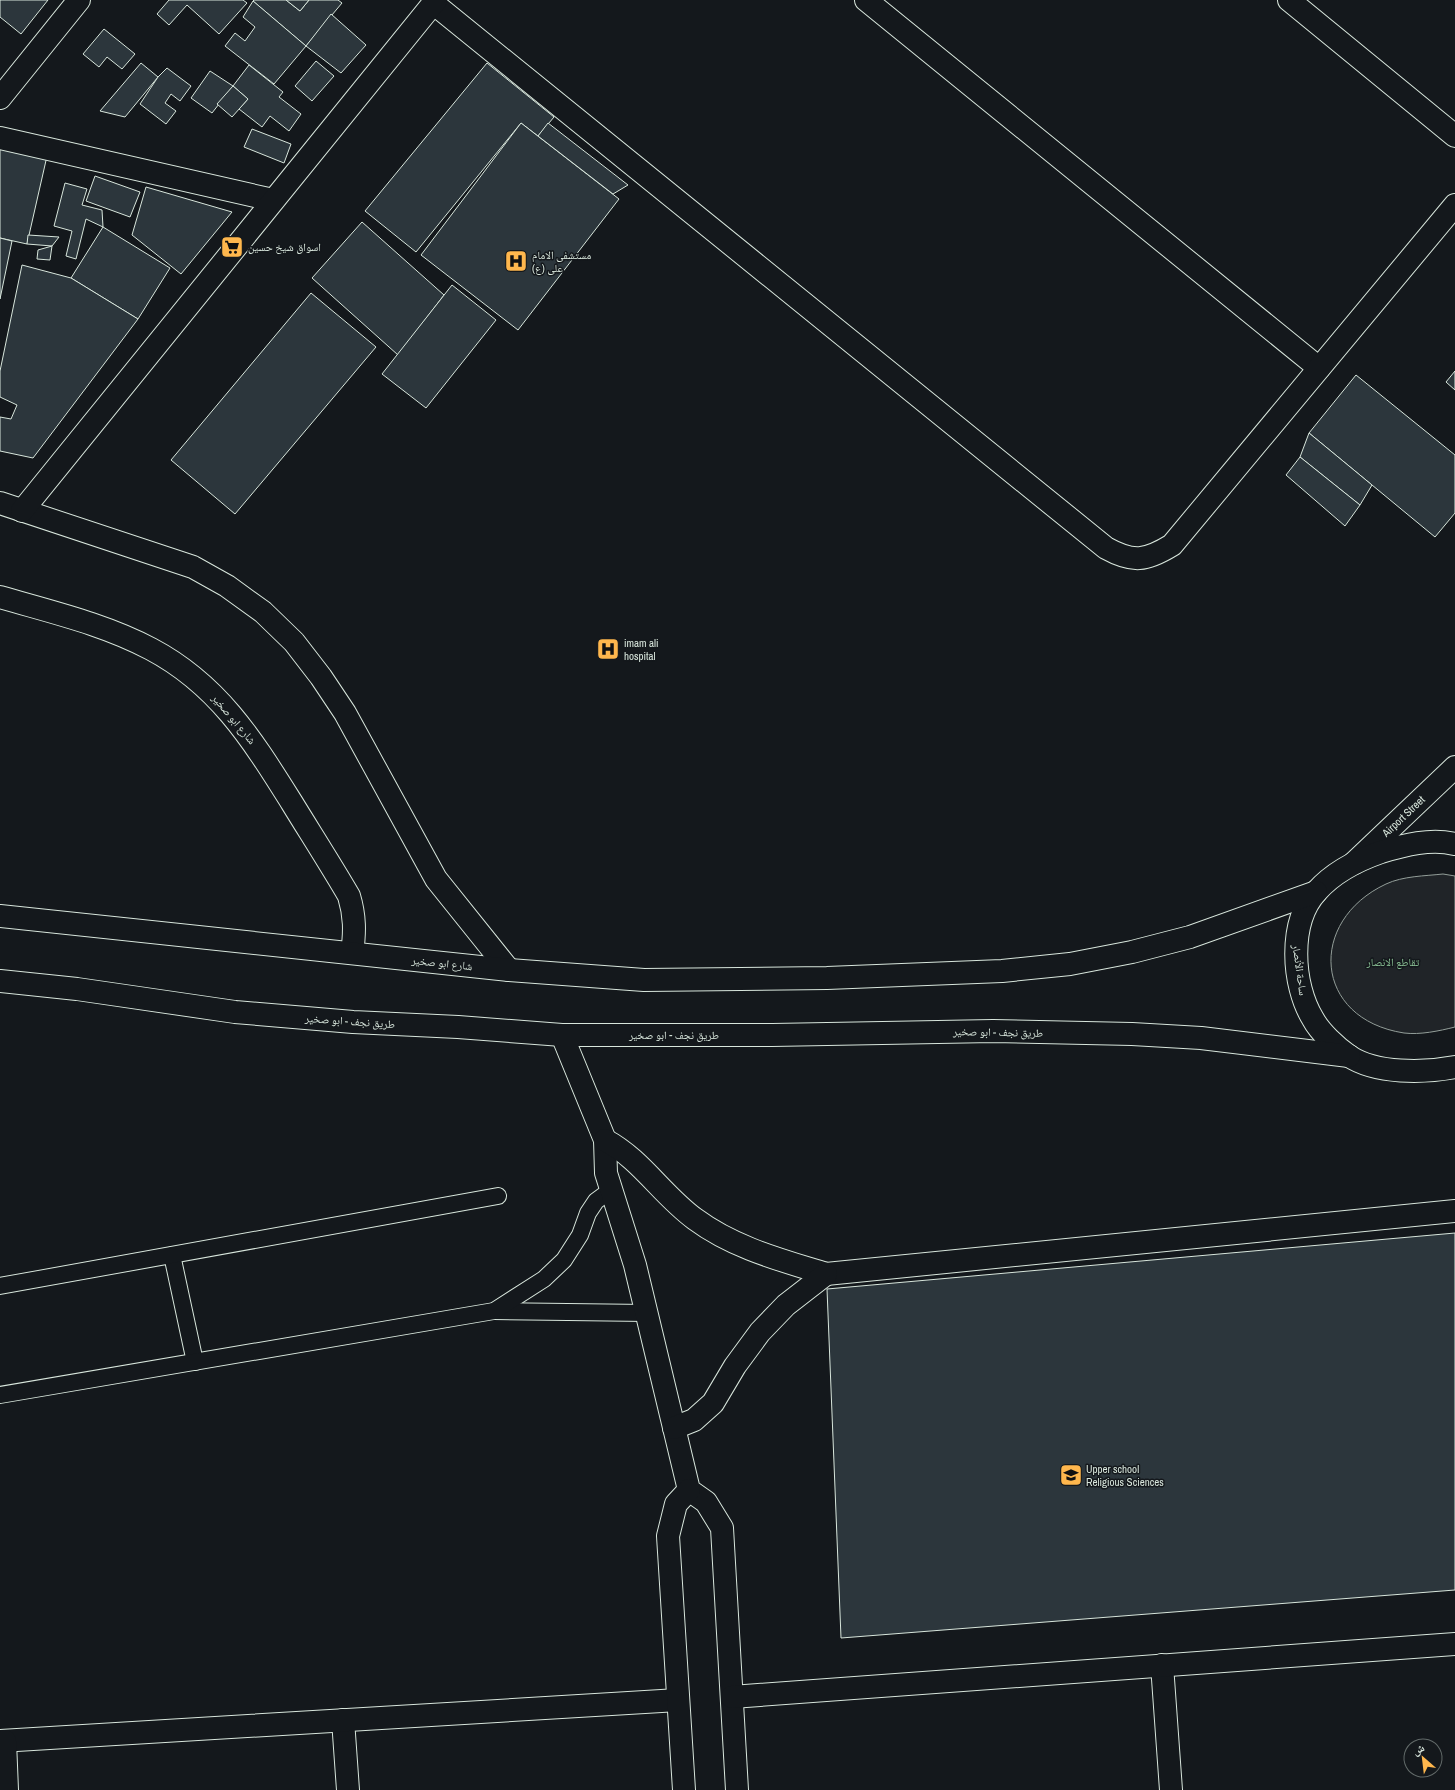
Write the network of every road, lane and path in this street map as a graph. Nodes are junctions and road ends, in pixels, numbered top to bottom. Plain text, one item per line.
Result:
1 (79, 0) edge
2 (866, 0) edge
3 (1289, 0) edge
4 (434, 2) edge
5 (0, 98) edge
6 (1455, 136) edge
7 (0, 138) edge
8 (273, 200) junction
9 (1455, 205) edge
10 (1319, 368) junction
11 (0, 503) edge
12 (22, 511) junction
13 (0, 597) edge
14 (1455, 767) edge
15 (1455, 844) edge
16 (1352, 865) junction
17 (1316, 892) junction
18 (0, 916) edge
19 (352, 953) junction
20 (509, 970) junction
21 (0, 981) edge
22 (77, 988) junction
23 (0, 992) edge
24 (562, 1035) junction
25 (1349, 1056) junction
26 (1455, 1067) edge
27 (604, 1140) junction
28 (611, 1190) junction
29 (498, 1196) dead end
30 (1455, 1211) edge
31 (172, 1255) junction
32 (826, 1274) junction
33 (0, 1286) edge
34 (494, 1311) junction
35 (647, 1313) junction
36 (195, 1362) junction
37 (0, 1395) edge
38 (674, 1428) junction
39 (689, 1490) junction
40 (1455, 1644) edge
41 (1162, 1665) junction
42 (732, 1697) junction
43 (678, 1700) junction
44 (343, 1720) junction
45 (3, 1741) edge
46 (7, 1790) edge
47 (348, 1790) edge
48 (684, 1790) edge
49 (737, 1790) edge
50 (1171, 1790) edge

1 - 5 main road
2 - 10 main road
3 - 6 main road
4 - 8 main road
4 - 10 main road
7 - 8 main road
8 - 12 main road
9 - 10 main road
11 - 12 main road
12 - 20 main road
13 - 19 main road, شارع ابو صخير
14 - 16 main road, Airport Street
15 - 16 main road, ساحة الأنصار
16 - 17 main road, ساحة الأنصار
17 - 20 main road
17 - 25 main road, ساحة الأنصار
18 - 19 main road, شارع ابو صخير
19 - 20 main road, شارع ابو صخير
21 - 22 main road, طريق نجف - ابو صخير
22 - 23 main road
22 - 24 main road, طريق نجف - ابو صخير
24 - 25 main road, طريق نجف - ابو صخير
24 - 27 main road
25 - 26 main road, ساحة الأنصار
27 - 28 main road
27 - 32 main road
28 - 34 lane
28 - 35 main road
29 - 31 lane
30 - 32 main road
31 - 33 lane
31 - 36 lane
32 - 38 main road
34 - 35 lane
34 - 36 lane
35 - 38 main road
36 - 37 lane
38 - 39 main road
39 - 42 main road
39 - 43 main road
40 - 41 main road
41 - 42 main road
41 - 50 main road
42 - 49 main road
43 - 44 main road
43 - 48 main road
44 - 45 main road
44 - 47 main road
45 - 46 main road

